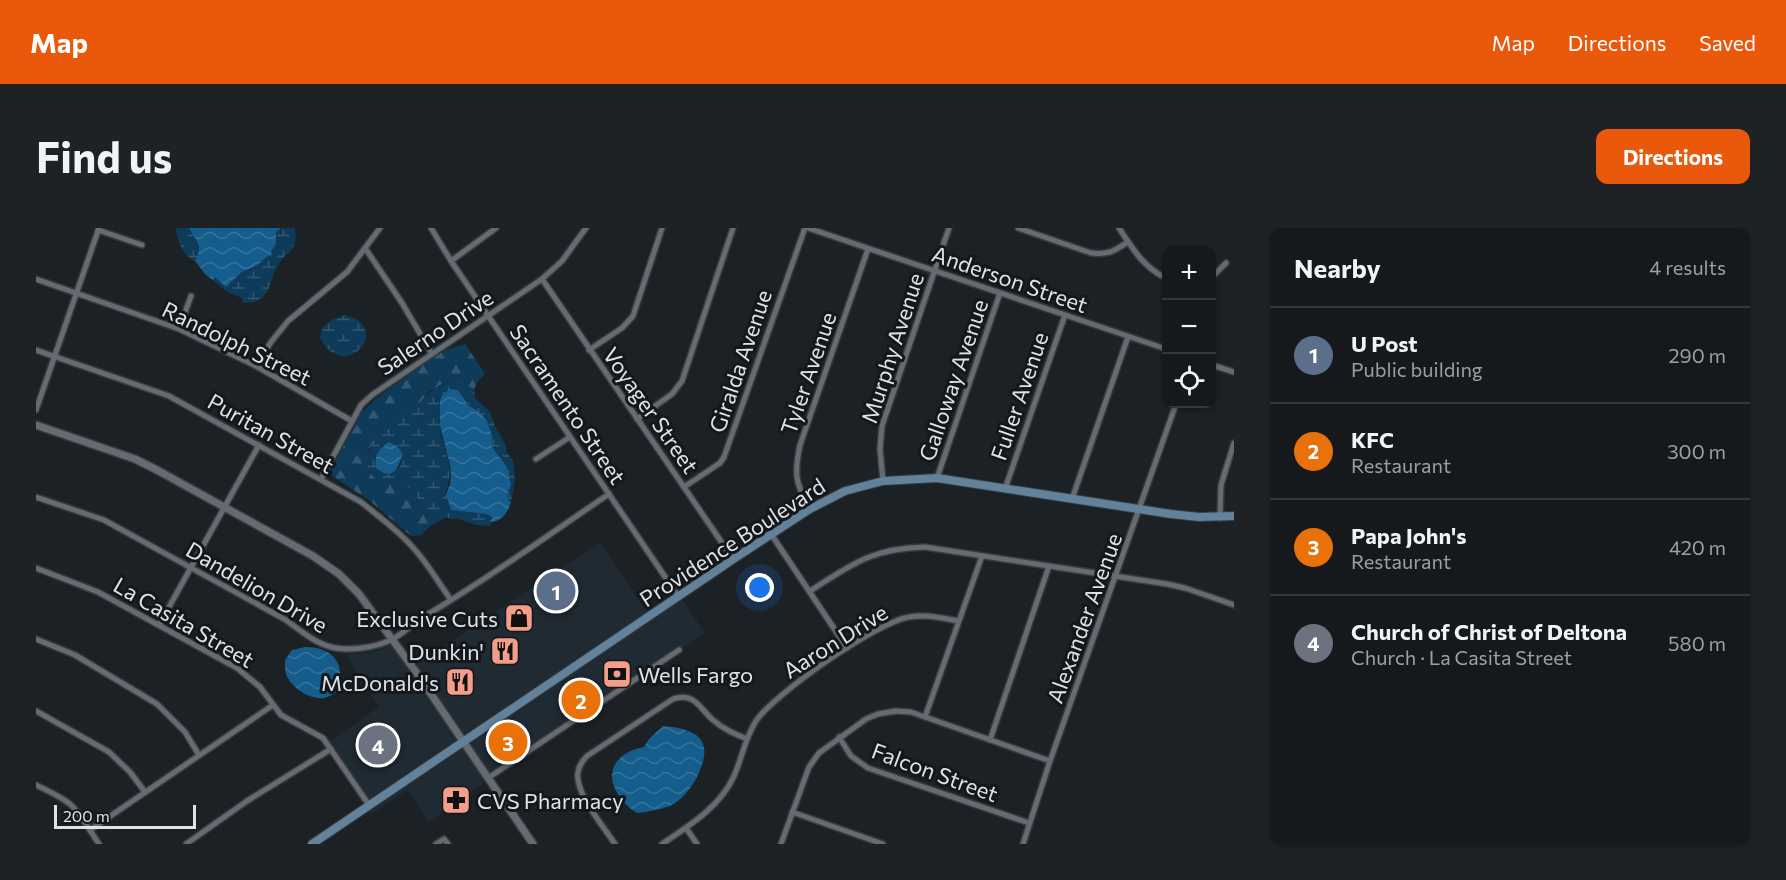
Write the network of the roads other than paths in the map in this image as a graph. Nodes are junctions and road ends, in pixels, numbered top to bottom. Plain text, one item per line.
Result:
1 (380, 228) edge
2 (431, 228) edge
3 (496, 228) edge
4 (586, 228) edge
5 (663, 228) edge
6 (733, 228) edge
7 (806, 228) edge
8 (949, 228) edge
9 (1018, 228) edge
10 (1119, 228) edge
11 (99, 229) edge
12 (1128, 242) junction
13 (142, 245) dead end
14 (365, 248) junction
15 (868, 249) junction
16 (452, 261) junction
17 (1226, 263) dead end
18 (935, 271) junction
19 (1216, 273) edge
20 (1162, 275) edge
21 (36, 279) edge
22 (542, 279) junction
23 (76, 293) junction
24 (1000, 293) junction
25 (191, 296) dead end
26 (1065, 315) junction
27 (488, 316) junction
28 (179, 329) junction
29 (1128, 337) junction
30 (1162, 348) edge
31 (36, 350) edge
32 (589, 350) junction
33 (432, 354) junction
34 (54, 357) junction
35 (256, 366) junction
36 (1216, 366) edge
37 (1234, 372) edge
38 (1175, 408) edge
39 (36, 410) edge
40 (637, 419) junction
41 (352, 421) junction
42 (36, 425) edge
43 (570, 437) junction
44 (1234, 443) edge
45 (259, 445) junction
46 (536, 459) dead end
47 (937, 478) junction
48 (321, 479) junction
49 (884, 481) junction
50 (684, 487) junction
51 (1005, 489) junction
52 (609, 494) junction
53 (36, 497) edge
54 (1072, 499) junction
55 (225, 506) junction
56 (810, 509) junction
57 (1139, 510) junction
58 (1234, 516) edge
59 (1220, 518) junction
60 (771, 534) junction
61 (982, 555) junction
62 (734, 559) junction
63 (1049, 566) junction
64 (192, 567) junction
65 (36, 568) edge
66 (1116, 577) junction
67 (810, 591) junction
68 (678, 596) junction
69 (451, 600) junction
70 (1234, 605) edge
71 (958, 621) junction
72 (159, 625) junction
73 (36, 639) edge
74 (393, 639) junction
75 (847, 648) junction
76 (679, 650) dead end
77 (273, 705) junction
78 (36, 711) edge
79 (925, 717) junction
80 (839, 737) junction
81 (747, 739) junction
82 (990, 740) junction
83 (463, 742) junction
84 (331, 749) junction
85 (199, 755) junction
86 (1050, 761) junction
87 (488, 778) junction
88 (36, 785) edge
89 (145, 792) junction
90 (369, 805) junction
91 (792, 812) junction
92 (1029, 824) junction
93 (686, 828) junction
94 (90, 830) junction
95 (446, 841) edge
96 (99, 844) edge
97 (186, 844) edge
98 (312, 844) edge
99 (436, 844) edge
100 (533, 844) edge
101 (615, 844) edge
102 (662, 844) edge
103 (697, 844) edge
104 (781, 844) edge
105 (883, 844) edge
106 (1023, 844) edge

1 - 14 street
2 - 16 street, Sacramento Street
3 - 16 street
4 - 22 street, Salerno Drive
5 - 32 street
6 - 40 street
7 - 15 street, Anderson Street
7 - 50 street, Giralda Avenue
8 - 18 street, Murphy Avenue
9 - 12 street
10 - 12 street
11 - 13 street
11 - 23 street
12 - 20 street
14 - 33 street
14 - 35 street
15 - 18 street, Anderson Street
15 - 56 street, Tyler Avenue
16 - 27 street, Sacramento Street
17 - 19 street
18 - 24 street, Anderson Street
18 - 49 street, Murphy Avenue
21 - 23 street, Randolph Street
22 - 27 street, Salerno Drive
22 - 32 street, Voyager Street
23 - 28 street, Randolph Street
23 - 34 street
24 - 26 street, Anderson Street
24 - 47 street, Galloway Avenue
25 - 28 street
26 - 29 street, Anderson Street
26 - 51 street, Fuller Avenue
27 - 33 street, Salerno Drive
27 - 43 street, Sacramento Street
28 - 35 street, Randolph Street
29 - 30 street, Anderson Street
29 - 54 street
31 - 34 street, Puritan Street
32 - 40 street, Voyager Street
33 - 41 street, Salerno Drive
34 - 39 street
34 - 45 street, Puritan Street
35 - 41 street, Randolph Street
36 - 37 street
38 - 57 street, Alexander Avenue
40 - 50 street, Voyager Street
41 - 48 street, Salerno Drive
42 - 55 street
43 - 46 street
43 - 52 street, Sacramento Street
44 - 59 street
45 - 48 street, Puritan Street
45 - 55 street
47 - 49 main road, Providence Boulevard
47 - 51 main road, Providence Boulevard
48 - 69 street, Puritan Street
49 - 56 main road, Providence Boulevard
50 - 62 street, Voyager Street
51 - 54 main road, Providence Boulevard
52 - 68 street, Sacramento Street
52 - 69 street, Dandelion Drive
53 - 64 street, Dandelion Drive
54 - 57 main road, Providence Boulevard
55 - 64 street
55 - 74 street
56 - 60 main road, Providence Boulevard
57 - 59 main road, Providence Boulevard
57 - 66 street, Alexander Avenue
58 - 59 main road, Providence Boulevard
60 - 62 main road, Providence Boulevard
60 - 67 street
61 - 63 street
61 - 67 street
61 - 71 street
62 - 68 main road, Providence Boulevard
63 - 66 street
63 - 82 street
64 - 72 street
64 - 74 street, Dandelion Drive
65 - 72 street, La Casita Street
66 - 70 street
66 - 86 street, Alexander Avenue
67 - 75 street
68 - 83 main road, Providence Boulevard
69 - 74 street, Dandelion Drive
71 - 75 street, Aaron Drive
71 - 79 street
72 - 77 street, La Casita Street
73 - 85 street
74 - 83 street
75 - 81 street, Aaron Drive
76 - 87 street
77 - 84 street, La Casita Street
77 - 85 street
78 - 89 street
79 - 80 street
79 - 82 street
80 - 91 street
80 - 92 street, Falcon Street
81 - 93 street, Aaron Drive
81 - 101 street
82 - 86 street
83 - 87 street
83 - 90 main road, Providence Boulevard
84 - 90 street, La Casita Street
84 - 97 street
85 - 89 street
86 - 92 street, Alexander Avenue
87 - 100 street
88 - 94 street
89 - 94 street
90 - 98 main road, Providence Boulevard
91 - 104 street
91 - 105 street
92 - 106 street, Alexander Avenue
93 - 102 street, Aaron Drive
93 - 103 street
94 - 96 street
95 - 99 street

